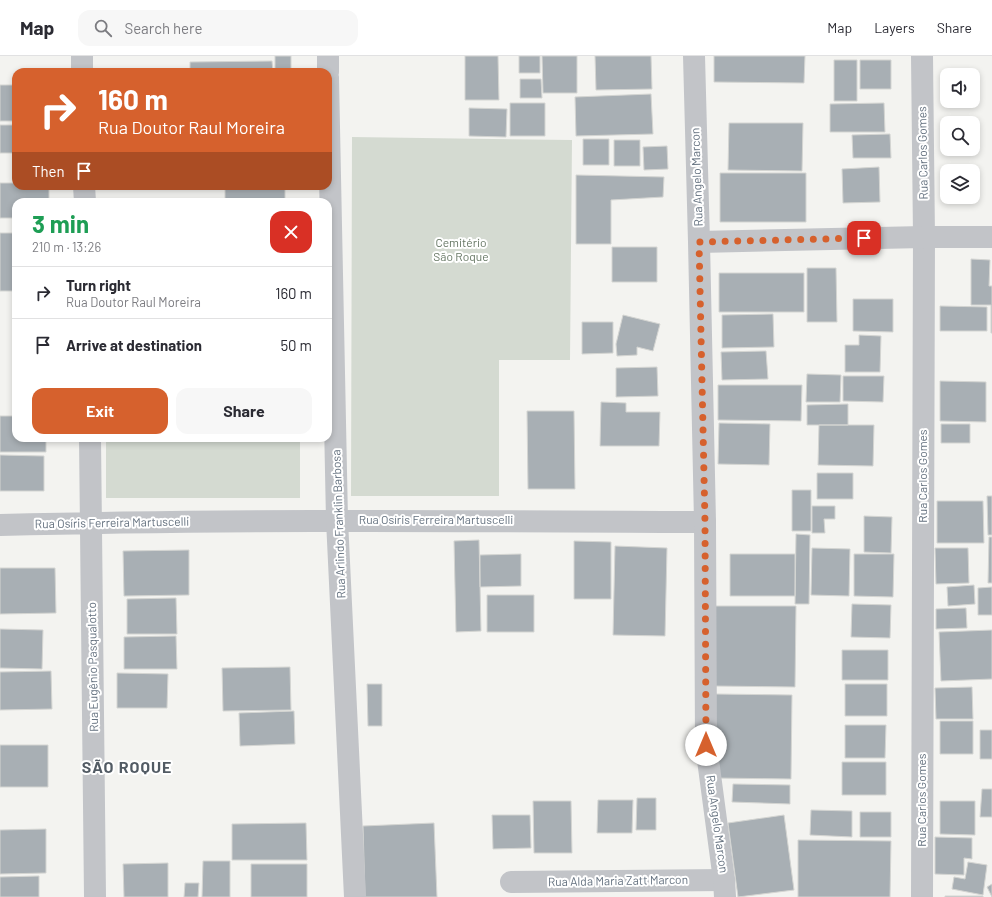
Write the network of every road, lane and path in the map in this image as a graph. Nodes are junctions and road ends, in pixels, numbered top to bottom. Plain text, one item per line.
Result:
1 (82, 56) edge
2 (328, 56) edge
3 (694, 56) edge
4 (922, 56) edge
5 (82, 68) edge
6 (328, 68) edge
7 (924, 237) junction
8 (992, 237) edge
9 (699, 242) junction
10 (332, 274) edge
11 (90, 442) edge
12 (337, 520) junction
13 (705, 522) junction
14 (92, 523) junction
15 (0, 525) edge
16 (511, 882) dead end
17 (725, 888) edge
18 (95, 897) edge
19 (356, 897) edge
20 (922, 897) edge

1 - 5 street
2 - 6 street
3 - 9 street, Rua Angelo Marcon
4 - 7 street, Rua Carlos Gomes
7 - 8 street
7 - 9 street
7 - 20 street, Rua Carlos Gomes
9 - 13 street, Rua Angelo Marcon
10 - 12 street, Rua Arlindo Franklin Barbosa
11 - 14 street, Rua Eugênio Pasqualotto
12 - 13 street, Rua Osíris Ferreira Martuscelli
12 - 14 street, Rua Osíris Ferreira Martuscelli
12 - 19 street, Rua Arlindo Franklin Barbosa
13 - 17 street, Rua Angelo Marcon
14 - 15 street, Rua Osíris Ferreira Martuscelli
14 - 18 street, Rua Eugênio Pasqualotto
16 - 17 street, Rua Alda Maria Zatt Marcon

